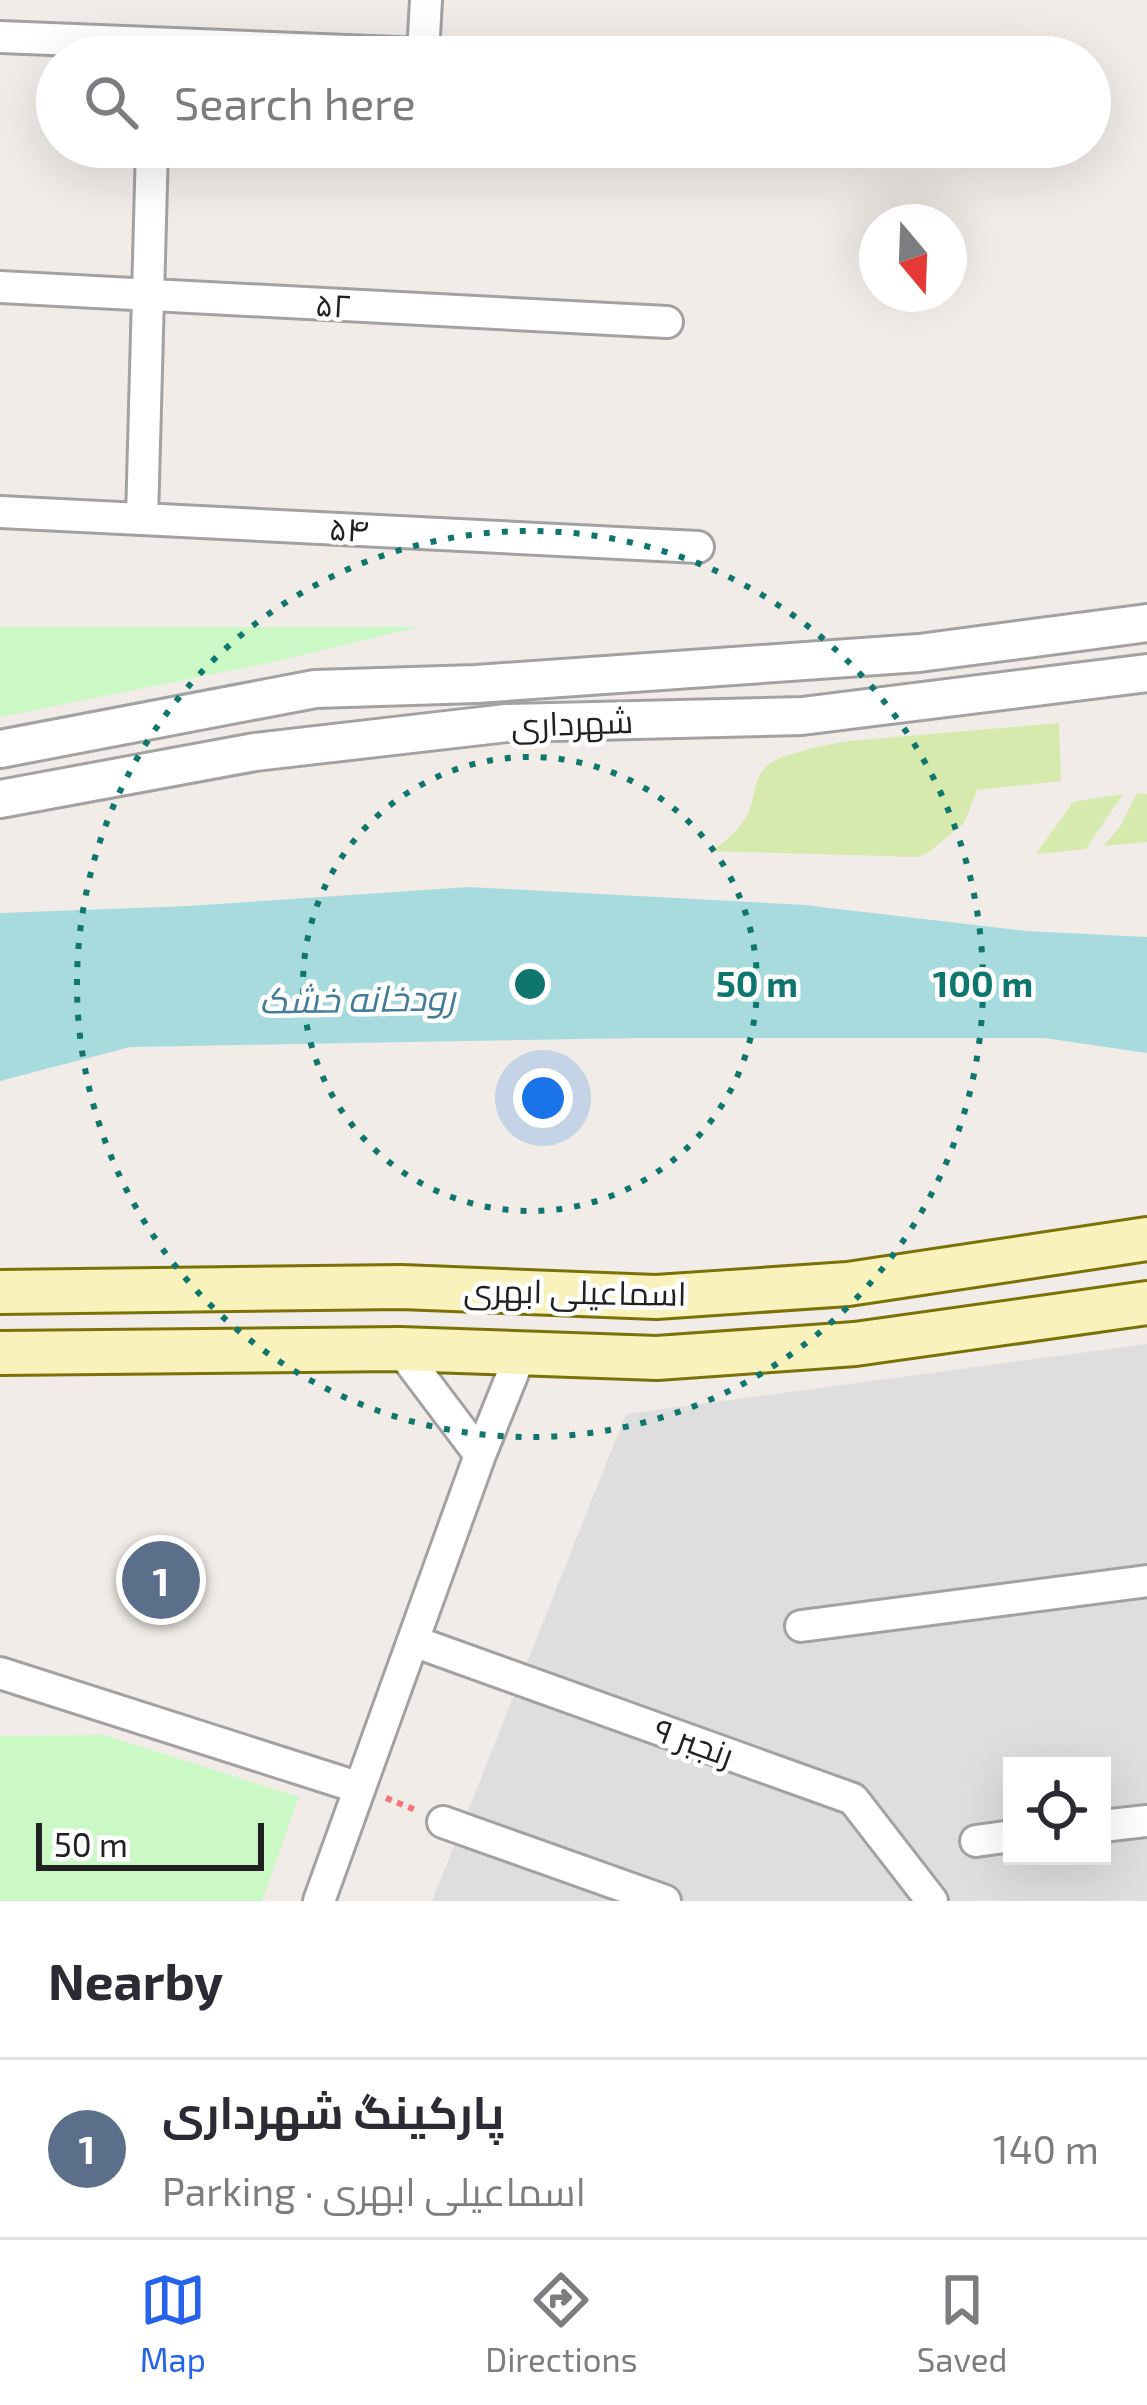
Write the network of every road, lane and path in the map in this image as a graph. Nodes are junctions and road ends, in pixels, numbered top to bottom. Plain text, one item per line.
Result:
1 (426, 0) edge
2 (425, 36) edge
3 (0, 37) edge
4 (36, 40) edge
5 (151, 168) edge
6 (0, 287) edge
7 (148, 295) junction
8 (667, 322) dead end
9 (0, 512) edge
10 (142, 519) junction
11 (698, 547) dead end
12 (1147, 623) edge
13 (1147, 673) edge
14 (0, 749) edge
15 (0, 800) edge
16 (1147, 1239) edge
17 (0, 1292) edge
18 (1147, 1303) edge
19 (400, 1348) junction
20 (0, 1353) edge
21 (521, 1353) junction
22 (480, 1455) junction
23 (1147, 1581) edge
24 (801, 1626) dead end
25 (413, 1641) junction
26 (0, 1673) edge
27 (360, 1788) junction
28 (1147, 1820) edge
29 (443, 1822) joint
30 (1111, 1825) edge
31 (1003, 1837) edge
32 (976, 1841) dead end
33 (319, 1901) edge
34 (665, 1901) edge
35 (932, 1901) edge

1 - 2 street
3 - 4 street
5 - 7 street
6 - 7 street, ۵۲
7 - 8 street, ۵۲
7 - 10 street
9 - 10 street, ۵۴
10 - 11 street, ۵۴
12 - 14 street, شهرداری
13 - 15 street, شهرداری
16 - 17 main road, اسماعیلی ابهری
18 - 21 main road, اسماعیلی ابهری
19 - 20 main road, اسماعیلی ابهری
19 - 21 main road, اسماعیلی ابهری
19 - 22 street
21 - 22 street
22 - 25 street
23 - 24 street
25 - 27 street
25 - 35 street, رنجبر ۹
26 - 27 street
27 - 29 path
27 - 33 street
28 - 30 street
29 - 34 street
31 - 32 street

